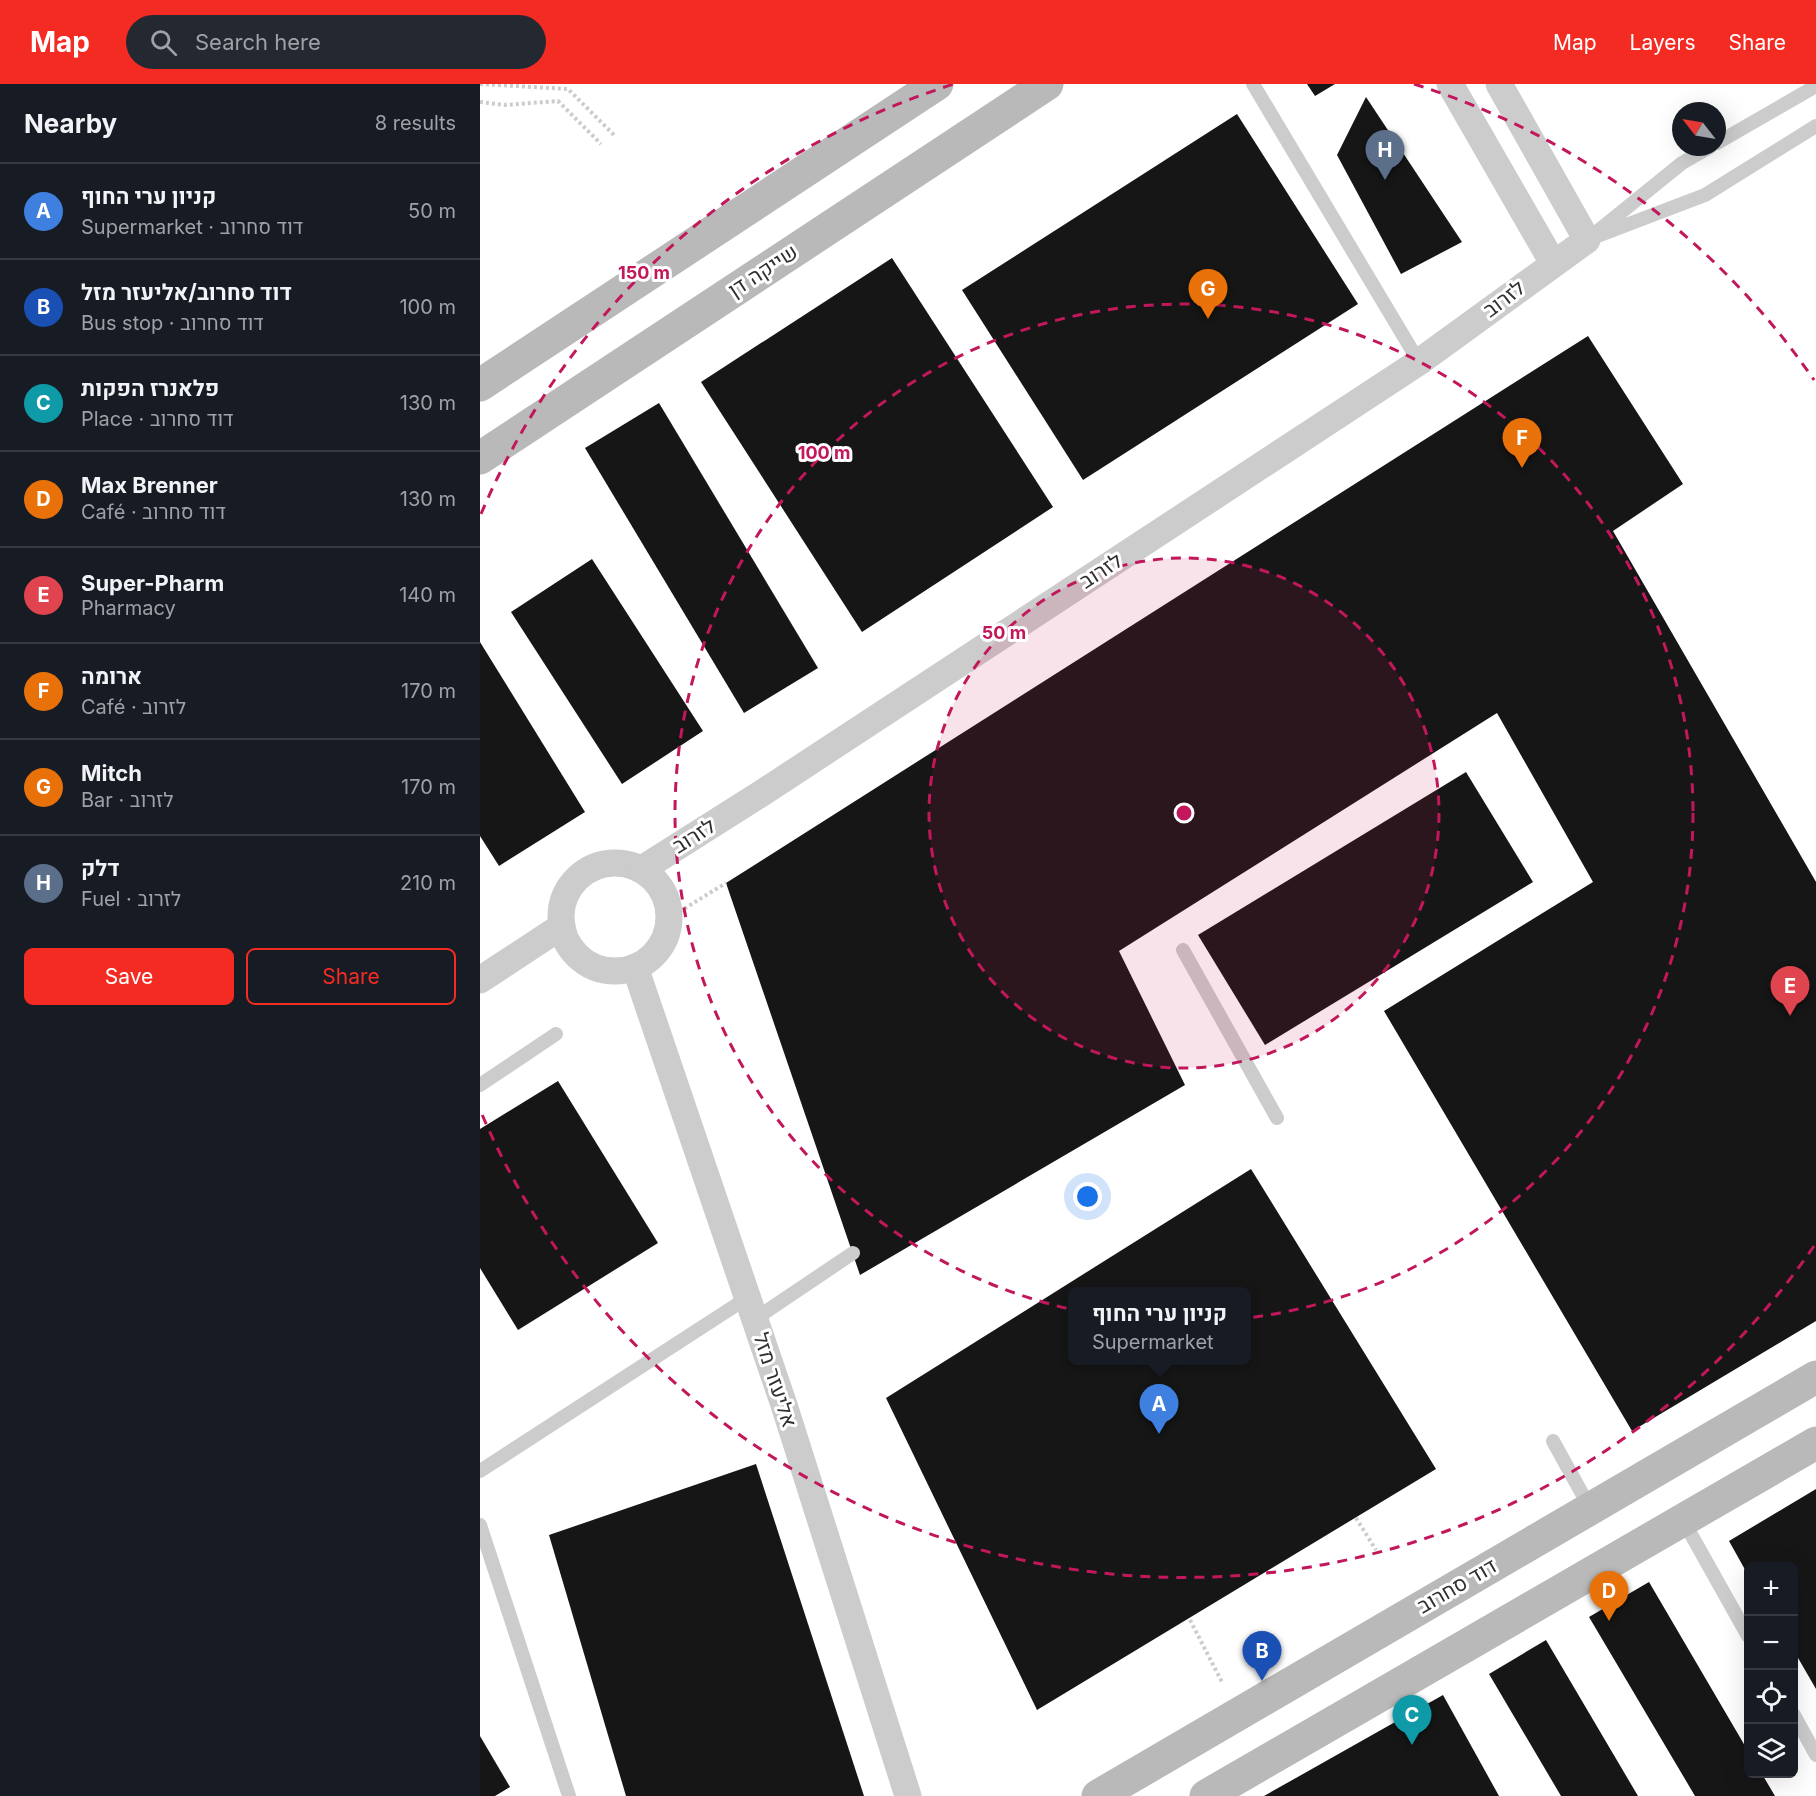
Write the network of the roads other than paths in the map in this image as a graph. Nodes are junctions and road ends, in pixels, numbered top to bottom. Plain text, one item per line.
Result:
1 (937, 84) edge
2 (1047, 84) edge
3 (1253, 84) edge
4 (1450, 84) edge
5 (1499, 84) edge
6 (1816, 86) edge
7 (1816, 126) edge
8 (1726, 138) edge
9 (1694, 156) edge
10 (1587, 240) junction
11 (1553, 263) junction
12 (1419, 362) junction
13 (480, 385) edge
14 (480, 458) edge
15 (642, 869) junction
16 (562, 926) junction
17 (1183, 950) dead end
18 (635, 967) junction
19 (480, 980) edge
20 (556, 1034) dead end
21 (480, 1085) edge
22 (1277, 1118) dead end
23 (853, 1253) dead end
24 (751, 1308) junction
25 (1816, 1377) edge
26 (1553, 1441) dead end
27 (1816, 1443) edge
28 (480, 1471) edge
29 (1590, 1508) junction
30 (1683, 1520) junction
31 (480, 1525) edge
32 (1744, 1627) edge
33 (1798, 1722) edge
34 (1816, 1755) edge
35 (569, 1796) edge
36 (908, 1796) edge
37 (1098, 1796) edge
38 (1206, 1796) edge

1 - 13 street
2 - 14 street, שייקה דן
3 - 12 lane
4 - 11 street
5 - 10 street
6 - 8 lane
7 - 10 lane
9 - 10 lane
10 - 11 street, לזרוב
11 - 12 street, לזרוב
12 - 15 street, לזרוב
15 - 16 street
15 - 18 street
16 - 18 street
16 - 19 street
17 - 22 lane
18 - 24 street, אליעזר מזל
20 - 21 lane
23 - 24 lane
24 - 28 lane
24 - 36 street, אליעזר מזל
25 - 29 street, דוד סחרוב
26 - 29 lane
27 - 30 street
29 - 37 street, דוד סחרוב
30 - 32 lane
30 - 38 street
31 - 35 lane
33 - 34 lane

